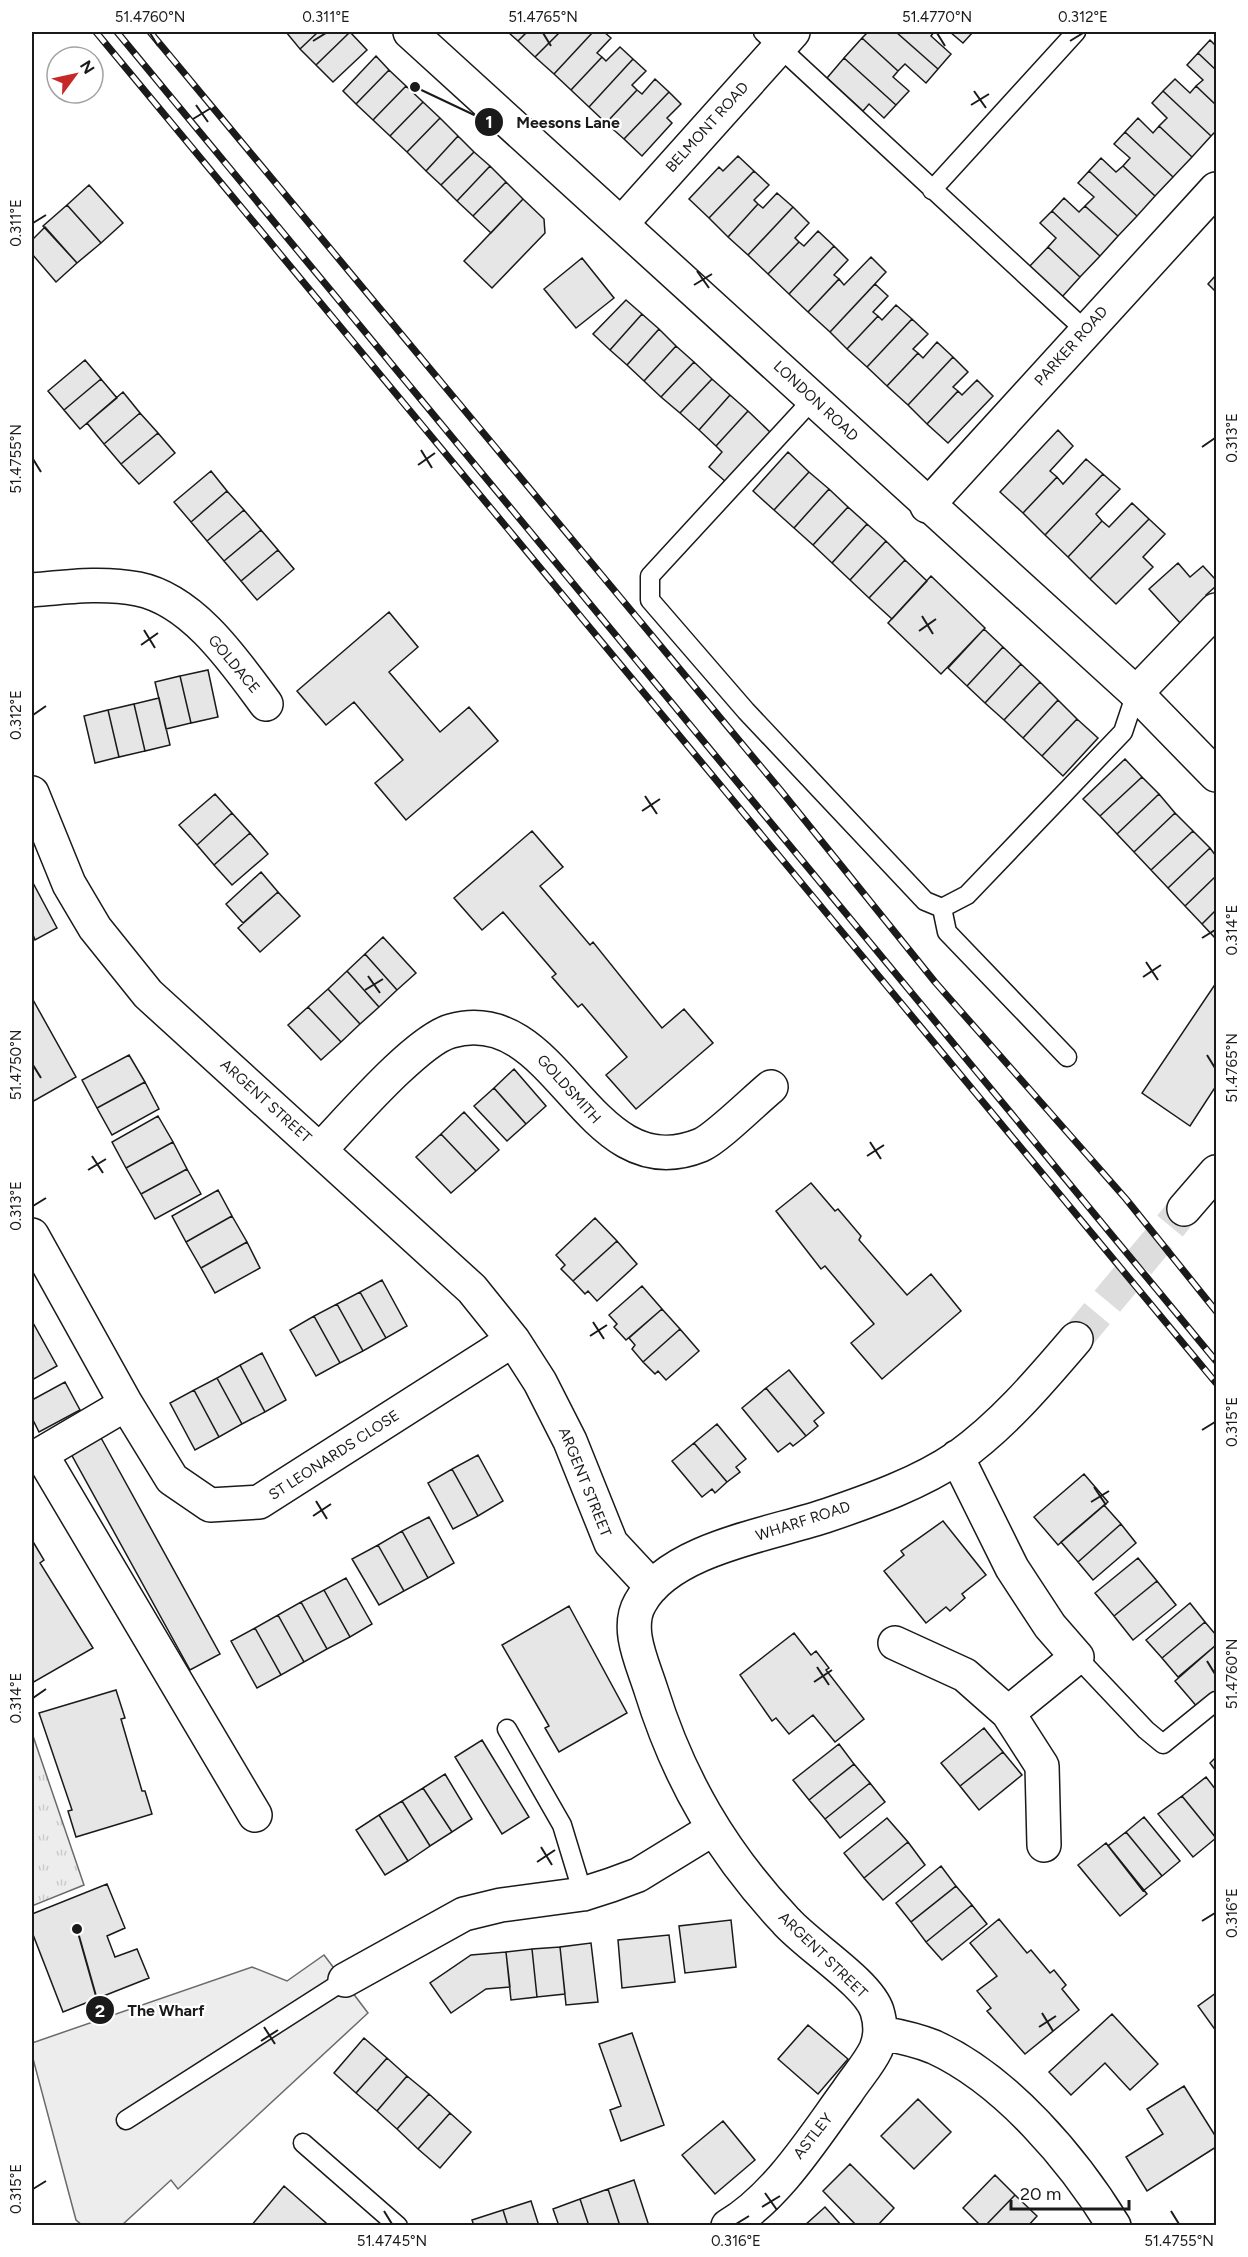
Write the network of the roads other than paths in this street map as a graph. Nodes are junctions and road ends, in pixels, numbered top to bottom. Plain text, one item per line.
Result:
1 (410, 32) edge
2 (1076, 32) edge
3 (778, 37) edge
4 (1216, 189) edge
5 (932, 190) junction
6 (622, 223) junction
7 (1085, 330) junction
8 (814, 398) junction
9 (927, 506) junction
10 (32, 590) edge
11 (1216, 609) edge
12 (1136, 693) junction
13 (266, 704) dead end
14 (1216, 775) edge
15 (32, 793) edge
16 (942, 908) junction
17 (1067, 1057) dead end
18 (771, 1087) dead end
19 (320, 1150) junction
20 (1216, 1172) edge
21 (1184, 1209) tunnel mouth
22 (32, 1235) edge
23 (1076, 1339) tunnel mouth
24 (513, 1340) junction
25 (126, 1404) junction
26 (36, 1457) edge
27 (957, 1457) junction
28 (652, 1587) junction
29 (895, 1643) dead end
30 (1077, 1657) junction
31 (1216, 1701) edge
32 (1008, 1713) junction
33 (507, 1729) dead end
34 (255, 1815) dead end
35 (713, 1829) junction
36 (1044, 1845) dead end
37 (583, 1894) junction
38 (345, 1980) joint
39 (881, 2033) junction
40 (126, 2120) dead end
41 (303, 2143) dead end
42 (739, 2223) edge
43 (398, 2226) edge
44 (1114, 2226) edge

1 - 6 street, LONDON ROAD
2 - 5 lane
3 - 5 lane
3 - 6 street, BELMONT ROAD
4 - 7 street, PARKER ROAD
5 - 7 lane
6 - 8 street, LONDON ROAD
7 - 9 street, PARKER ROAD
8 - 9 street, LONDON ROAD
8 - 16 lane
9 - 12 street, LONDON ROAD
10 - 13 street, GOLDACE
11 - 12 street
12 - 14 street, LONDON ROAD
12 - 16 lane
15 - 19 street, ARGENT STREET
16 - 17 lane
18 - 19 street, GOLDSMITH
19 - 24 street, ARGENT STREET
20 - 21 street
22 - 25 street, ST LEONARDS CLOSE
23 - 27 street, WHARF ROAD
24 - 25 street, ST LEONARDS CLOSE
24 - 28 street, ARGENT STREET
25 - 26 street
26 - 34 street
27 - 28 street, WHARF ROAD
27 - 30 street
28 - 35 street, ARGENT STREET
29 - 32 street
30 - 31 lane
30 - 32 street
32 - 36 street
33 - 37 lane
35 - 37 street
35 - 39 street, ARGENT STREET
37 - 38 street
38 - 40 lane
39 - 42 street, ASTLEY
39 - 44 street
41 - 43 lane

